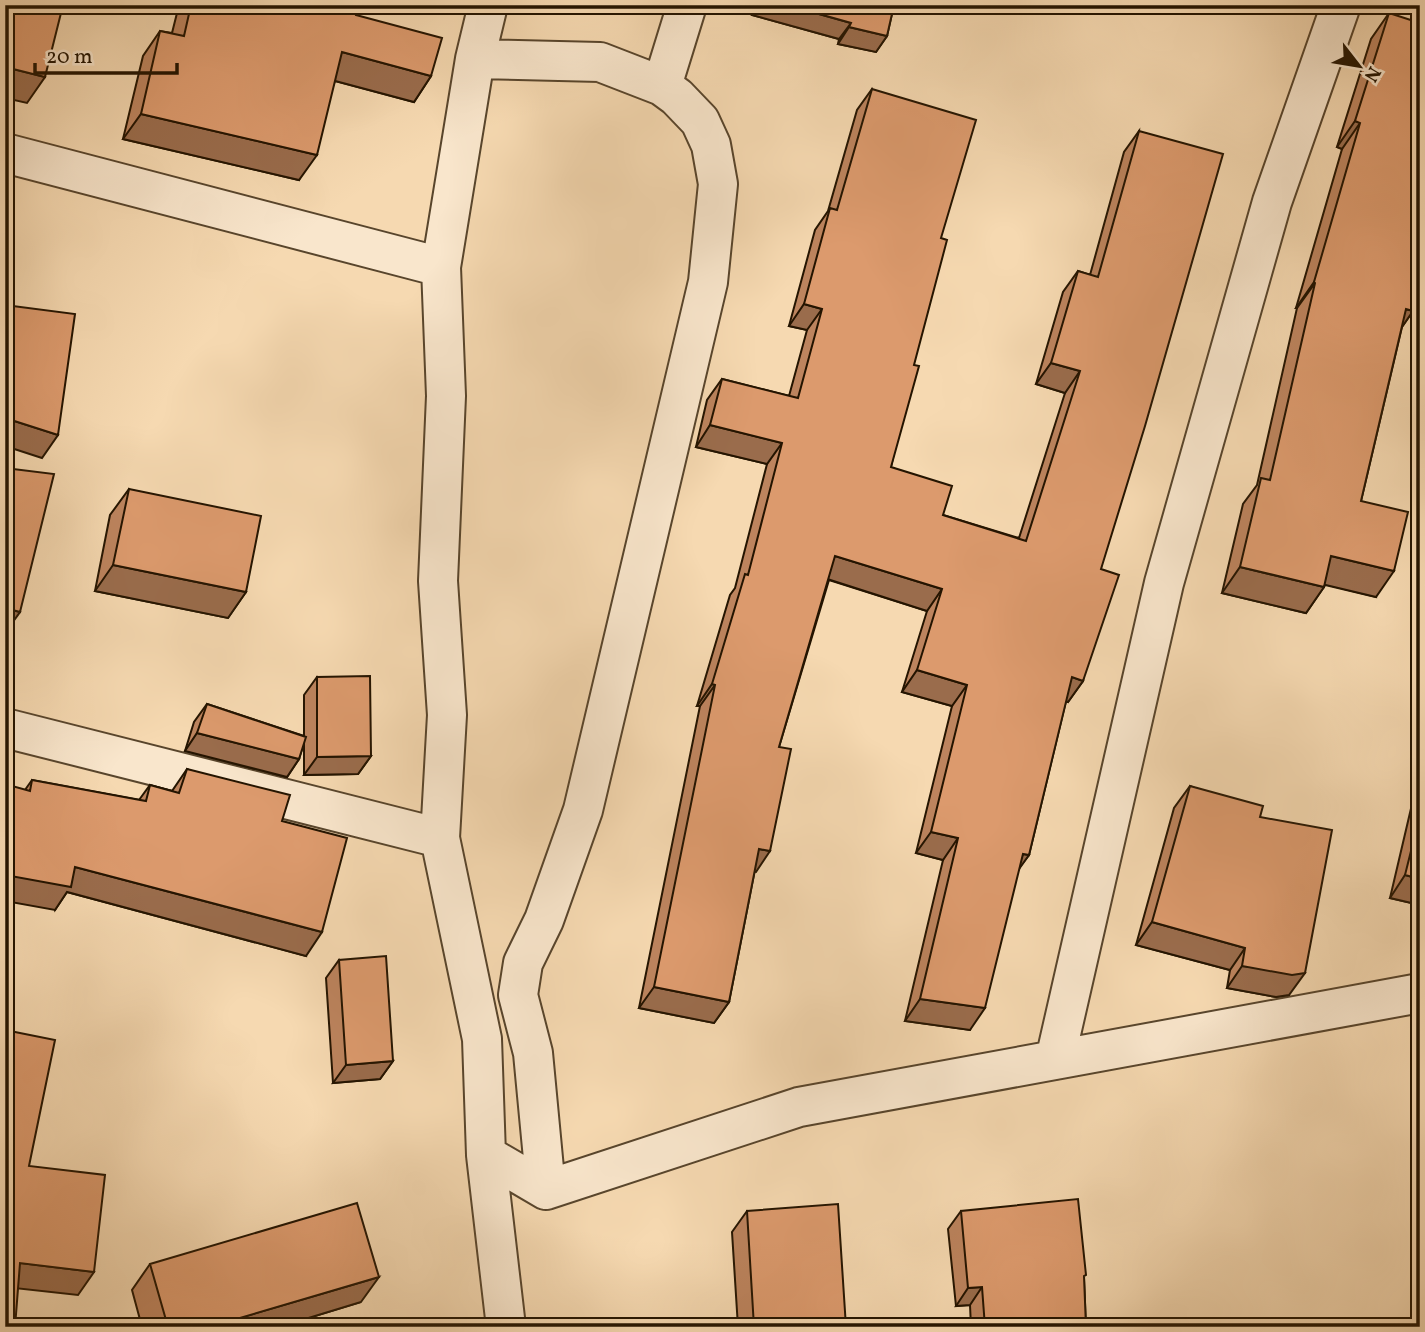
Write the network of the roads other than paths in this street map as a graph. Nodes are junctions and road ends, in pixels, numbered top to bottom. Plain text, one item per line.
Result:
1 (488, 5) edge
2 (687, 5) edge
3 (1341, 5) edge
4 (475, 59) junction
5 (662, 86) junction
6 (5, 153) edge
7 (441, 267) junction
8 (5, 728) edge
9 (440, 838) junction
10 (1420, 993) edge
11 (1055, 1060) junction
12 (486, 1155) junction
13 (546, 1190) junction
14 (506, 1327) edge

1 - 4 street
2 - 5 street
3 - 11 street
4 - 5 street
4 - 7 street
5 - 13 street
6 - 7 street
7 - 9 street
8 - 9 street
9 - 12 street
10 - 11 street
11 - 13 street
12 - 13 street
12 - 14 street

